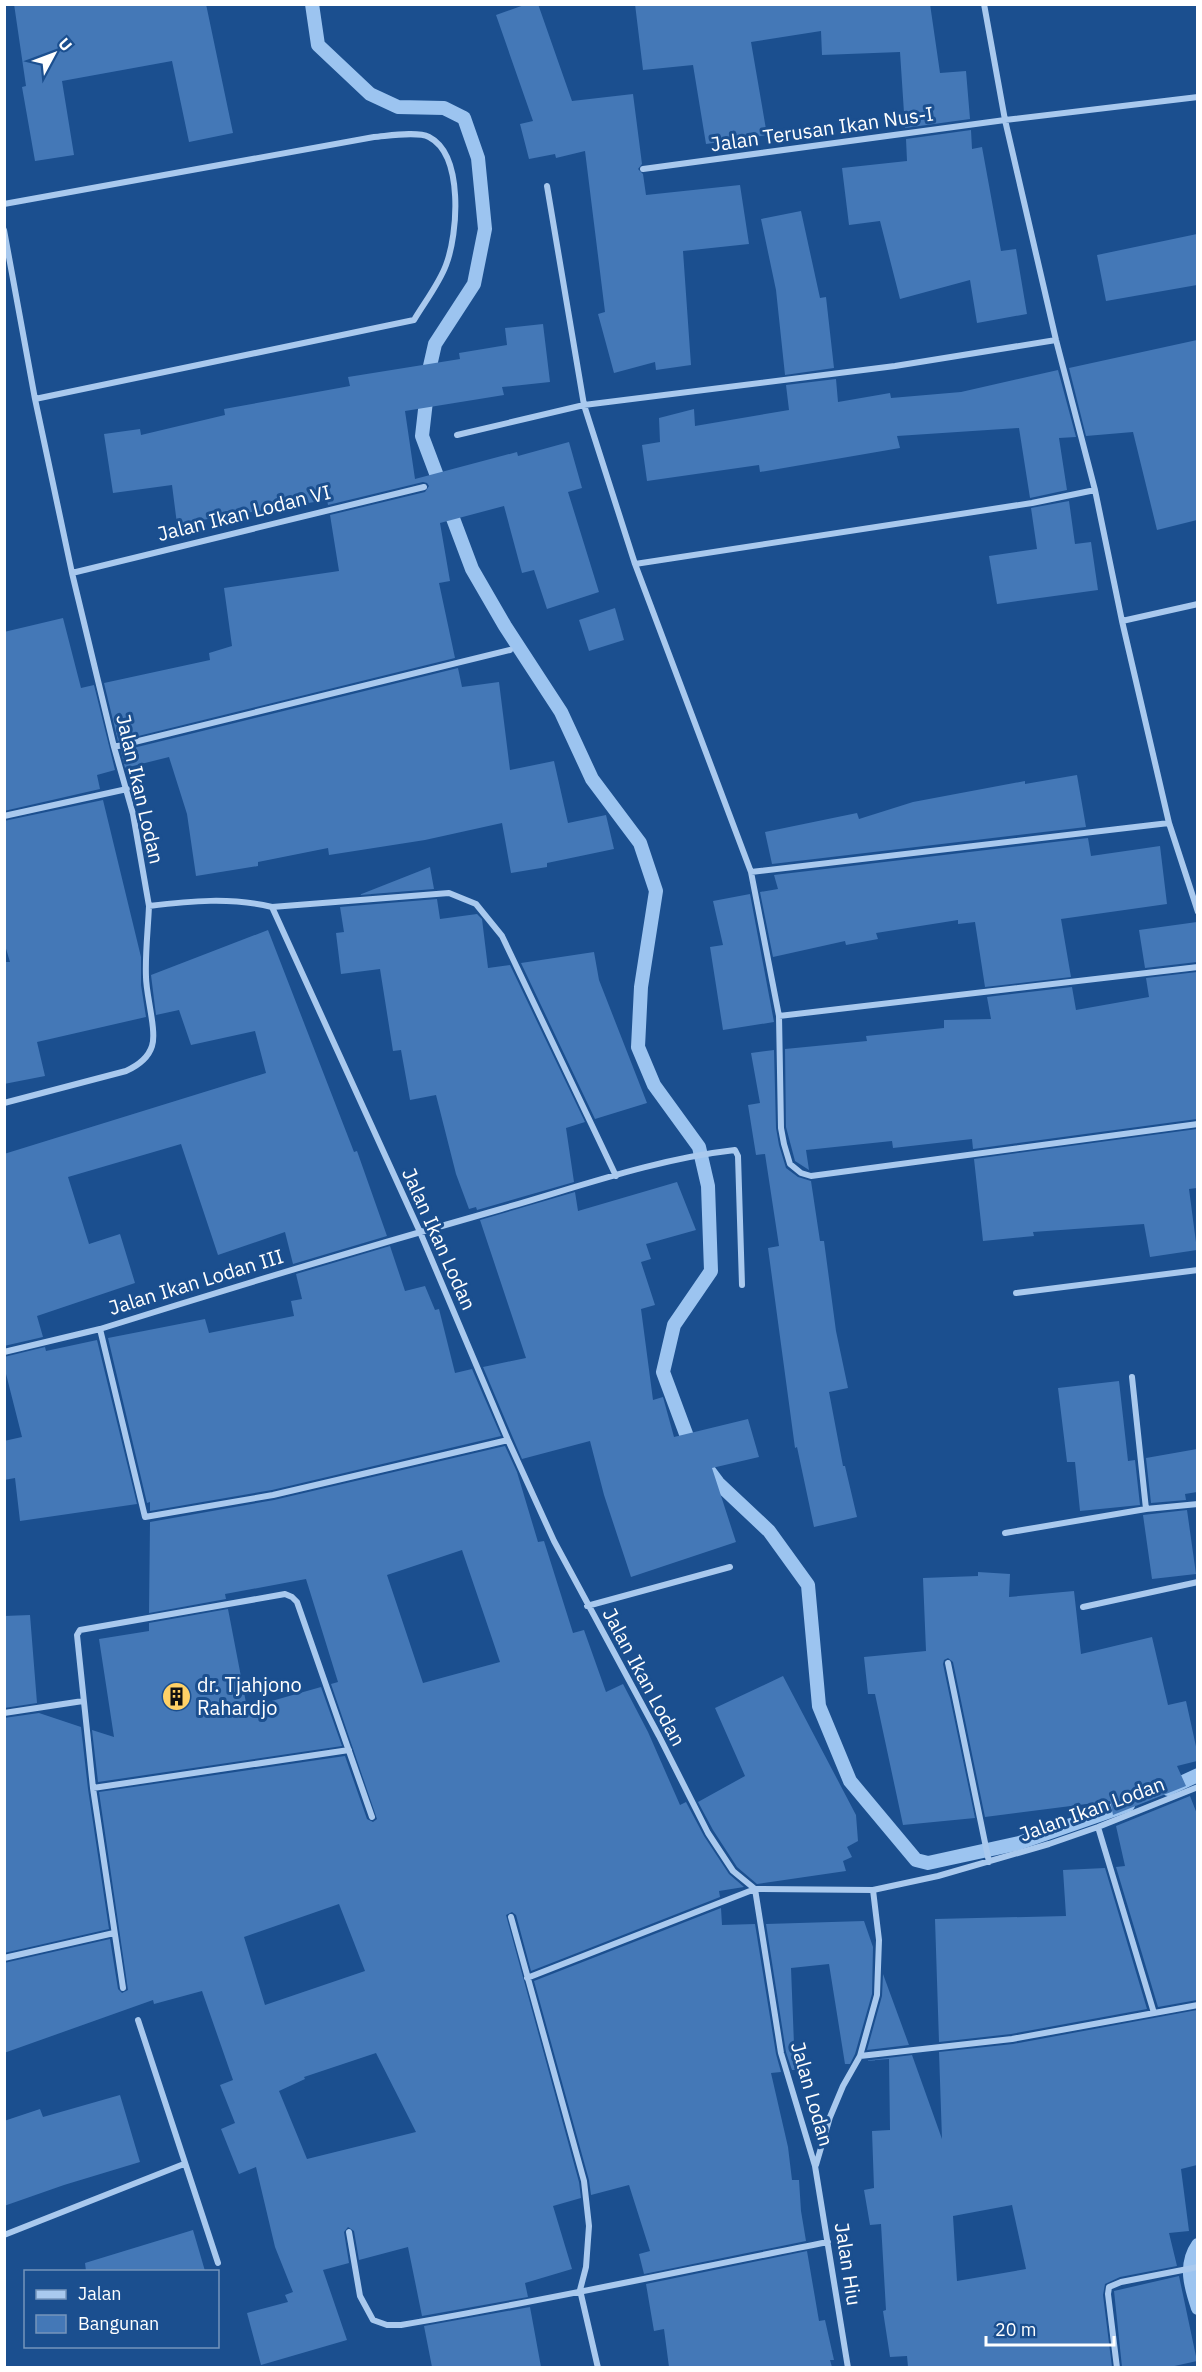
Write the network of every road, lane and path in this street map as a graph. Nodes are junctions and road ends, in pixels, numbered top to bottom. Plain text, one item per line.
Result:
1 (984, 4) edge
2 (1197, 97) edge
3 (1005, 120) junction
4 (643, 169) dead end
5 (547, 186) dead end
6 (4, 204) edge
7 (4, 230) edge
8 (1056, 340) junction
9 (35, 399) junction
10 (584, 405) junction
11 (458, 435) dead end
12 (424, 487) dead end
13 (1095, 490) junction
14 (635, 564) junction
15 (72, 573) junction
16 (1197, 604) edge
17 (1122, 621) junction
18 (510, 650) dead end
19 (114, 747) junction
20 (127, 789) junction
21 (4, 816) edge
22 (1169, 823) junction
23 (751, 872) junction
24 (149, 906) junction
25 (272, 907) junction
26 (1197, 912) edge
27 (1197, 967) edge
28 (779, 1016) junction
29 (4, 1103) edge
30 (1197, 1124) edge
31 (616, 1176) junction
32 (420, 1232) junction
33 (1197, 1270) edge
34 (742, 1285) dead end
35 (1016, 1293) dead end
36 (100, 1329) junction
37 (4, 1353) edge
38 (1132, 1377) dead end
39 (508, 1440) junction
40 (1197, 1504) edge
41 (1146, 1509) junction
42 (1005, 1533) dead end
43 (730, 1568) dead end
44 (1197, 1582) edge
45 (587, 1606) junction
46 (1083, 1607) dead end
47 (948, 1663) dead end
48 (82, 1701) junction
49 (4, 1713) edge
50 (349, 1750) junction
51 (1197, 1787) edge
52 (93, 1788) junction
53 (372, 1817) dead end
54 (1098, 1827) junction
55 (989, 1863) junction
56 (754, 1889) junction
57 (873, 1890) junction
58 (511, 1917) dead end
59 (114, 1933) junction
60 (4, 1958) edge
61 (527, 1978) junction
62 (123, 1988) dead end
63 (1197, 2005) edge
64 (1154, 2013) junction
65 (138, 2020) dead end
66 (860, 2056) junction
67 (184, 2164) junction
68 (815, 2166) junction
69 (349, 2232) dead end
70 (4, 2235) edge
71 (828, 2242) junction
72 (218, 2263) dead end
73 (1197, 2267) edge
74 (580, 2290) junction
75 (598, 2367) edge
76 (848, 2367) edge
77 (1117, 2367) edge

1 - 3 street
2 - 3 street, Jalan Terusan Ikan Nus-I
3 - 4 street, Jalan Terusan Ikan Nus-I
3 - 8 street
5 - 10 street
6 - 9 street
7 - 9 street, Jalan Ikan Lodan
8 - 10 street
8 - 13 street
9 - 15 street, Jalan Ikan Lodan
10 - 11 street
10 - 14 street
12 - 15 street, Jalan Ikan Lodan VI
13 - 14 street
13 - 17 street
14 - 23 street
15 - 19 street, Jalan Ikan Lodan
16 - 17 street
17 - 22 street
18 - 19 street
19 - 20 street, Jalan Ikan Lodan
20 - 21 street
20 - 24 street, Jalan Ikan Lodan
22 - 23 street
22 - 26 street
23 - 28 street
24 - 25 street
24 - 29 street, Jalan Ikan Lodan
25 - 31 street
25 - 32 street, Jalan Ikan Lodan
27 - 28 street
28 - 30 street
31 - 32 street, Jalan Ikan Lodan III
31 - 34 street, Jalan Ikan Lodan III
32 - 36 street, Jalan Ikan Lodan III
32 - 39 street, Jalan Ikan Lodan
33 - 35 street
36 - 37 street
36 - 39 street, Jalan Ikan Lodan III
38 - 41 street
39 - 45 street, Jalan Ikan Lodan
40 - 41 street
41 - 42 street
43 - 45 street
44 - 46 street
45 - 56 street, Jalan Ikan Lodan
47 - 55 street
48 - 49 street
48 - 50 street
48 - 52 street
50 - 52 street
50 - 53 street
51 - 54 street, Jalan Ikan Lodan
52 - 59 street
54 - 55 street, Jalan Ikan Lodan
54 - 64 street
55 - 57 street, Jalan Ikan Lodan
56 - 57 street, Jalan Ikan Lodan
56 - 61 street
56 - 68 street, Jalan Lodan
57 - 66 street, Jalan Lodan
58 - 61 street
59 - 60 street
59 - 62 street
61 - 74 street
63 - 64 street
64 - 66 street
65 - 67 street
66 - 68 street, Jalan Lodan
67 - 70 street
67 - 72 street
68 - 71 street, Jalan Hiu
69 - 74 street
71 - 74 street
71 - 76 street, Jalan Hiu
73 - 77 street
74 - 75 street

